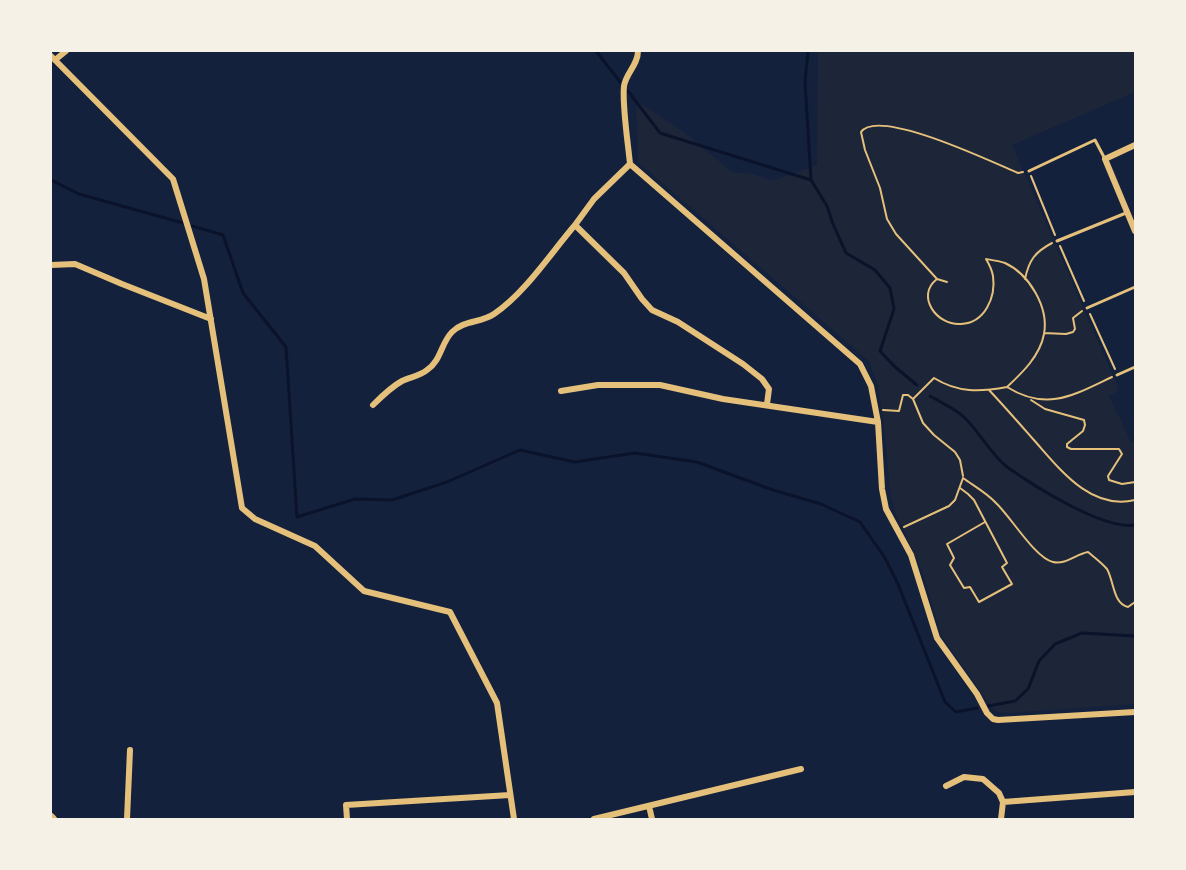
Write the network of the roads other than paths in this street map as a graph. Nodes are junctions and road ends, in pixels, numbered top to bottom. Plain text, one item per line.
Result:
1 (66, 51) edge
2 (638, 51) edge
3 (53, 58) edge
4 (1135, 145) edge
5 (1104, 159) junction
6 (630, 164) junction
7 (1029, 171) road end
8 (1127, 212) junction
9 (575, 225) junction
10 (1135, 231) edge
11 (1058, 241) road end
12 (51, 265) edge
13 (1135, 287) edge
14 (1088, 308) road end
15 (211, 319) junction
16 (1135, 367) edge
17 (1117, 375) road end
18 (561, 391) dead end
19 (767, 404) junction
20 (374, 405) dead end
21 (878, 422) junction
22 (1135, 712) edge
23 (130, 750) dead end
24 (801, 769) dead end
25 (946, 786) dead end
26 (1135, 792) edge
27 (510, 795) junction
28 (1003, 802) junction
29 (649, 806) junction
30 (127, 819) edge
31 (347, 819) edge
32 (514, 819) edge
33 (594, 819) edge
34 (652, 819) edge
35 (1001, 819) edge

1 - 3 street
2 - 6 street
3 - 15 street
4 - 5 street
5 - 7 lane
5 - 8 street
6 - 9 street
6 - 21 street
8 - 10 street
8 - 11 lane
9 - 19 street
9 - 20 street
12 - 15 street
13 - 14 lane
15 - 27 street
16 - 17 lane
18 - 19 street
19 - 21 street
21 - 22 street
23 - 30 street
24 - 29 street
25 - 28 street
26 - 28 street
27 - 31 street
27 - 32 street
28 - 35 street
29 - 33 street
29 - 34 street

